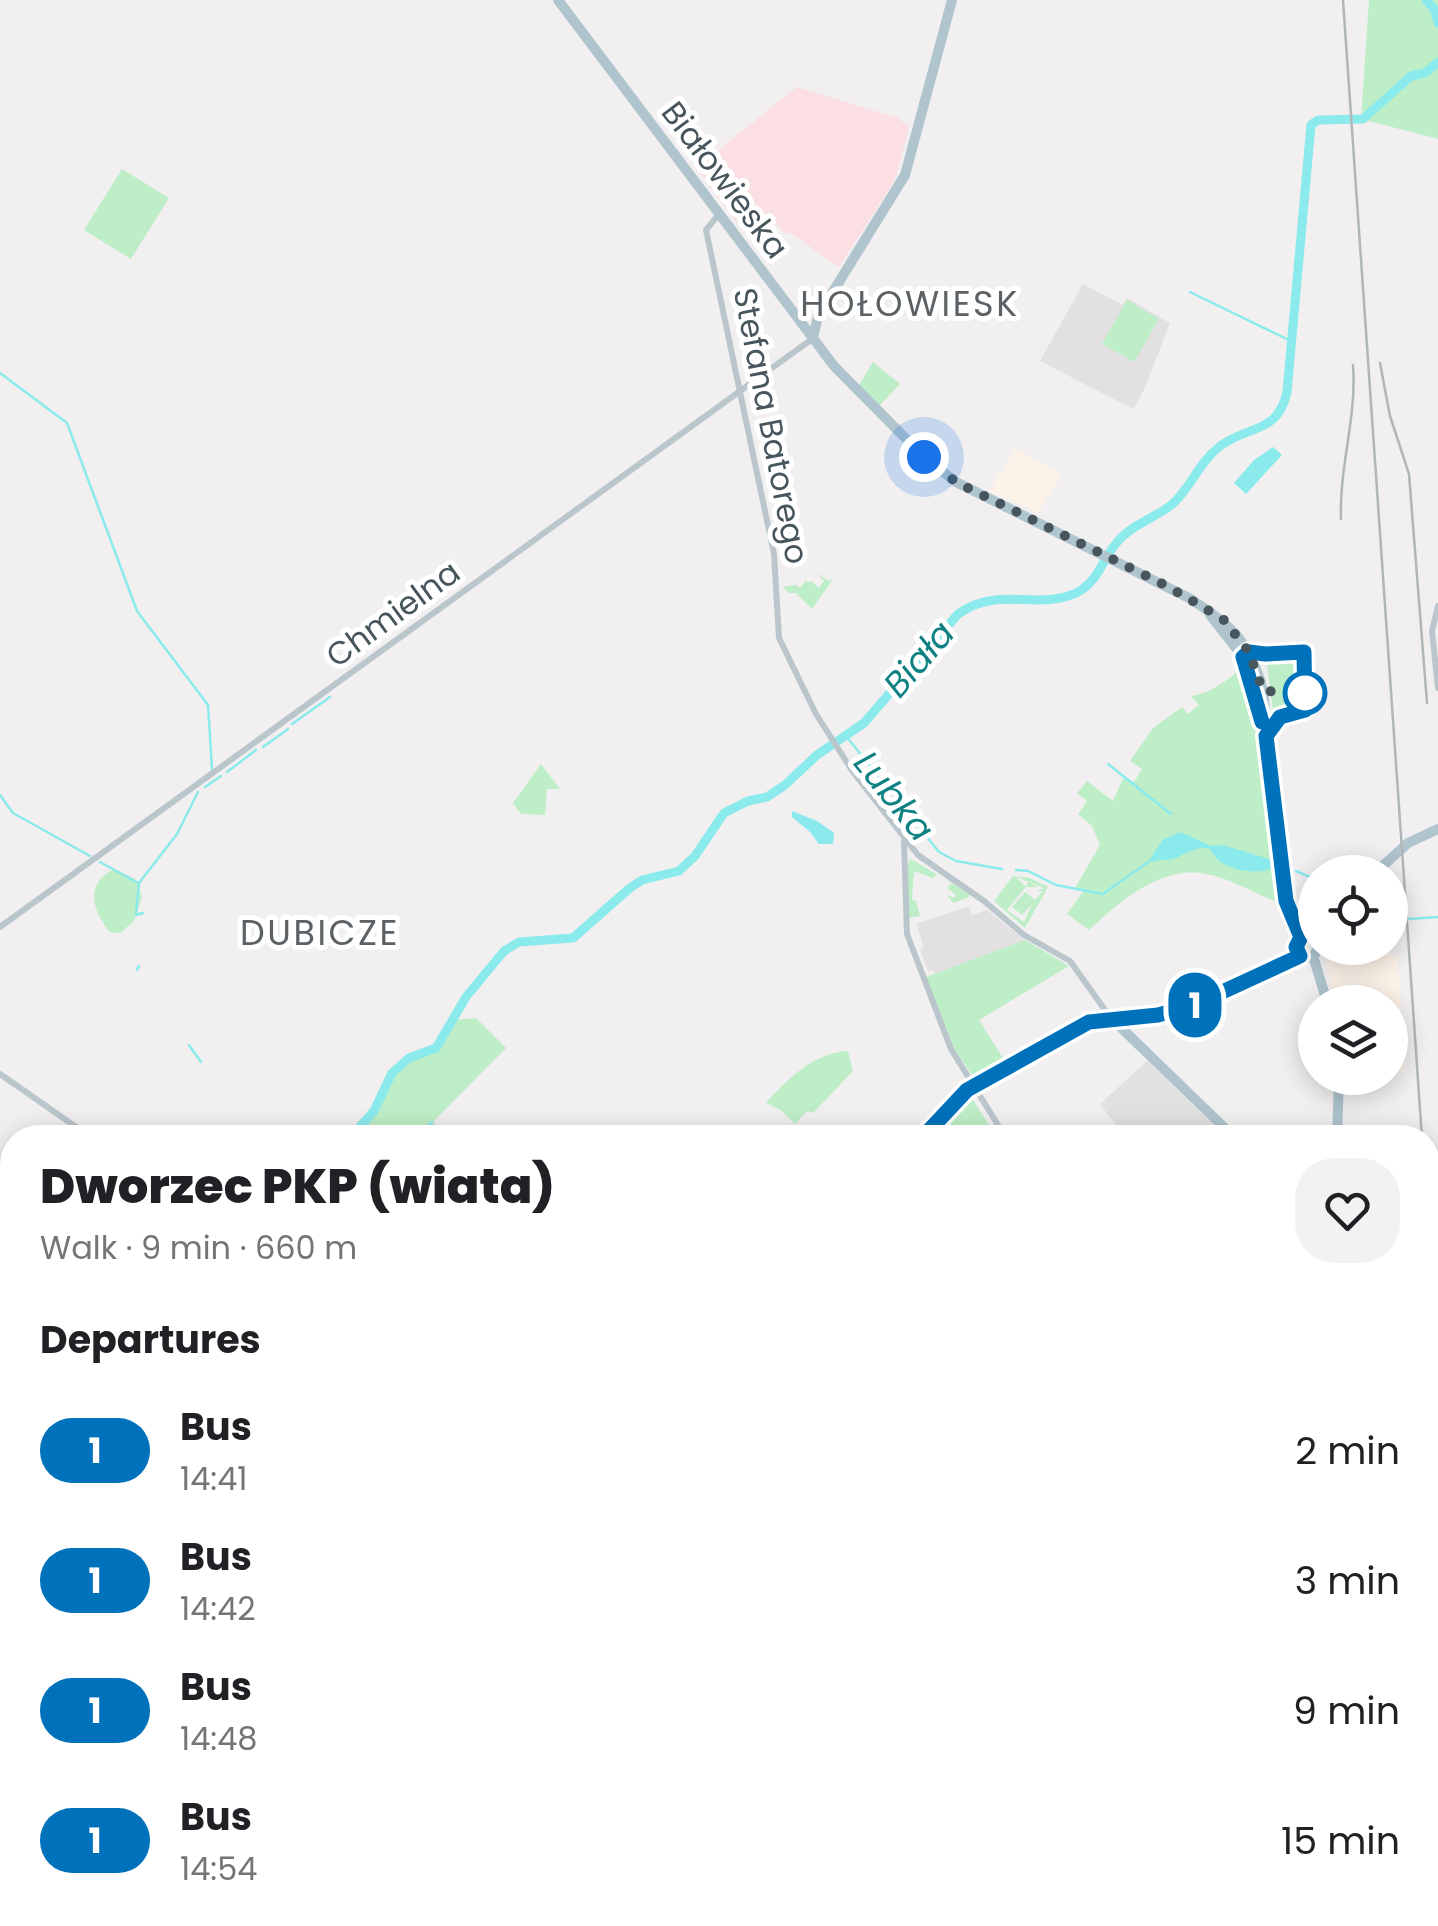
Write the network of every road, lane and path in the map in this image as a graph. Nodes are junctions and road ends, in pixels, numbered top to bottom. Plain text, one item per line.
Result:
1 (558, 0) edge
2 (952, 0) edge
3 (721, 217) junction
4 (818, 316) junction
5 (800, 320) junction
6 (814, 338) junction
7 (739, 393) junction
8 (1438, 606) edge
9 (1438, 688) edge
10 (1438, 828) edge
11 (904, 840) junction
12 (918, 855) junction
13 (1395, 855) edge
14 (905, 860) junction
15 (1298, 919) edge
16 (0, 928) edge
17 (1298, 952) edge
18 (1111, 1018) junction
19 (0, 1074) edge
20 (974, 1086) junction
21 (1338, 1095) edge
22 (73, 1125) edge
23 (935, 1125) edge
24 (998, 1125) edge
25 (1222, 1125) edge
26 (1337, 1125) edge

1 - 3 main road, Białowieska
2 - 4 main road
3 - 5 main road, Białowieska
3 - 7 street, Stefana Batorego
4 - 5 main road
4 - 6 main road
5 - 6 main road, Białowieska
6 - 7 street, Chmielna
6 - 15 main road, Białowieska
7 - 11 street, Stefana Batorego
7 - 16 street, Chmielna
8 - 9 street
10 - 13 main road
11 - 12 street
11 - 14 street
12 - 14 street
12 - 18 street
14 - 20 street
17 - 18 main road
18 - 20 main road
18 - 25 main road
19 - 22 street
20 - 23 main road
20 - 24 street
21 - 26 main road

